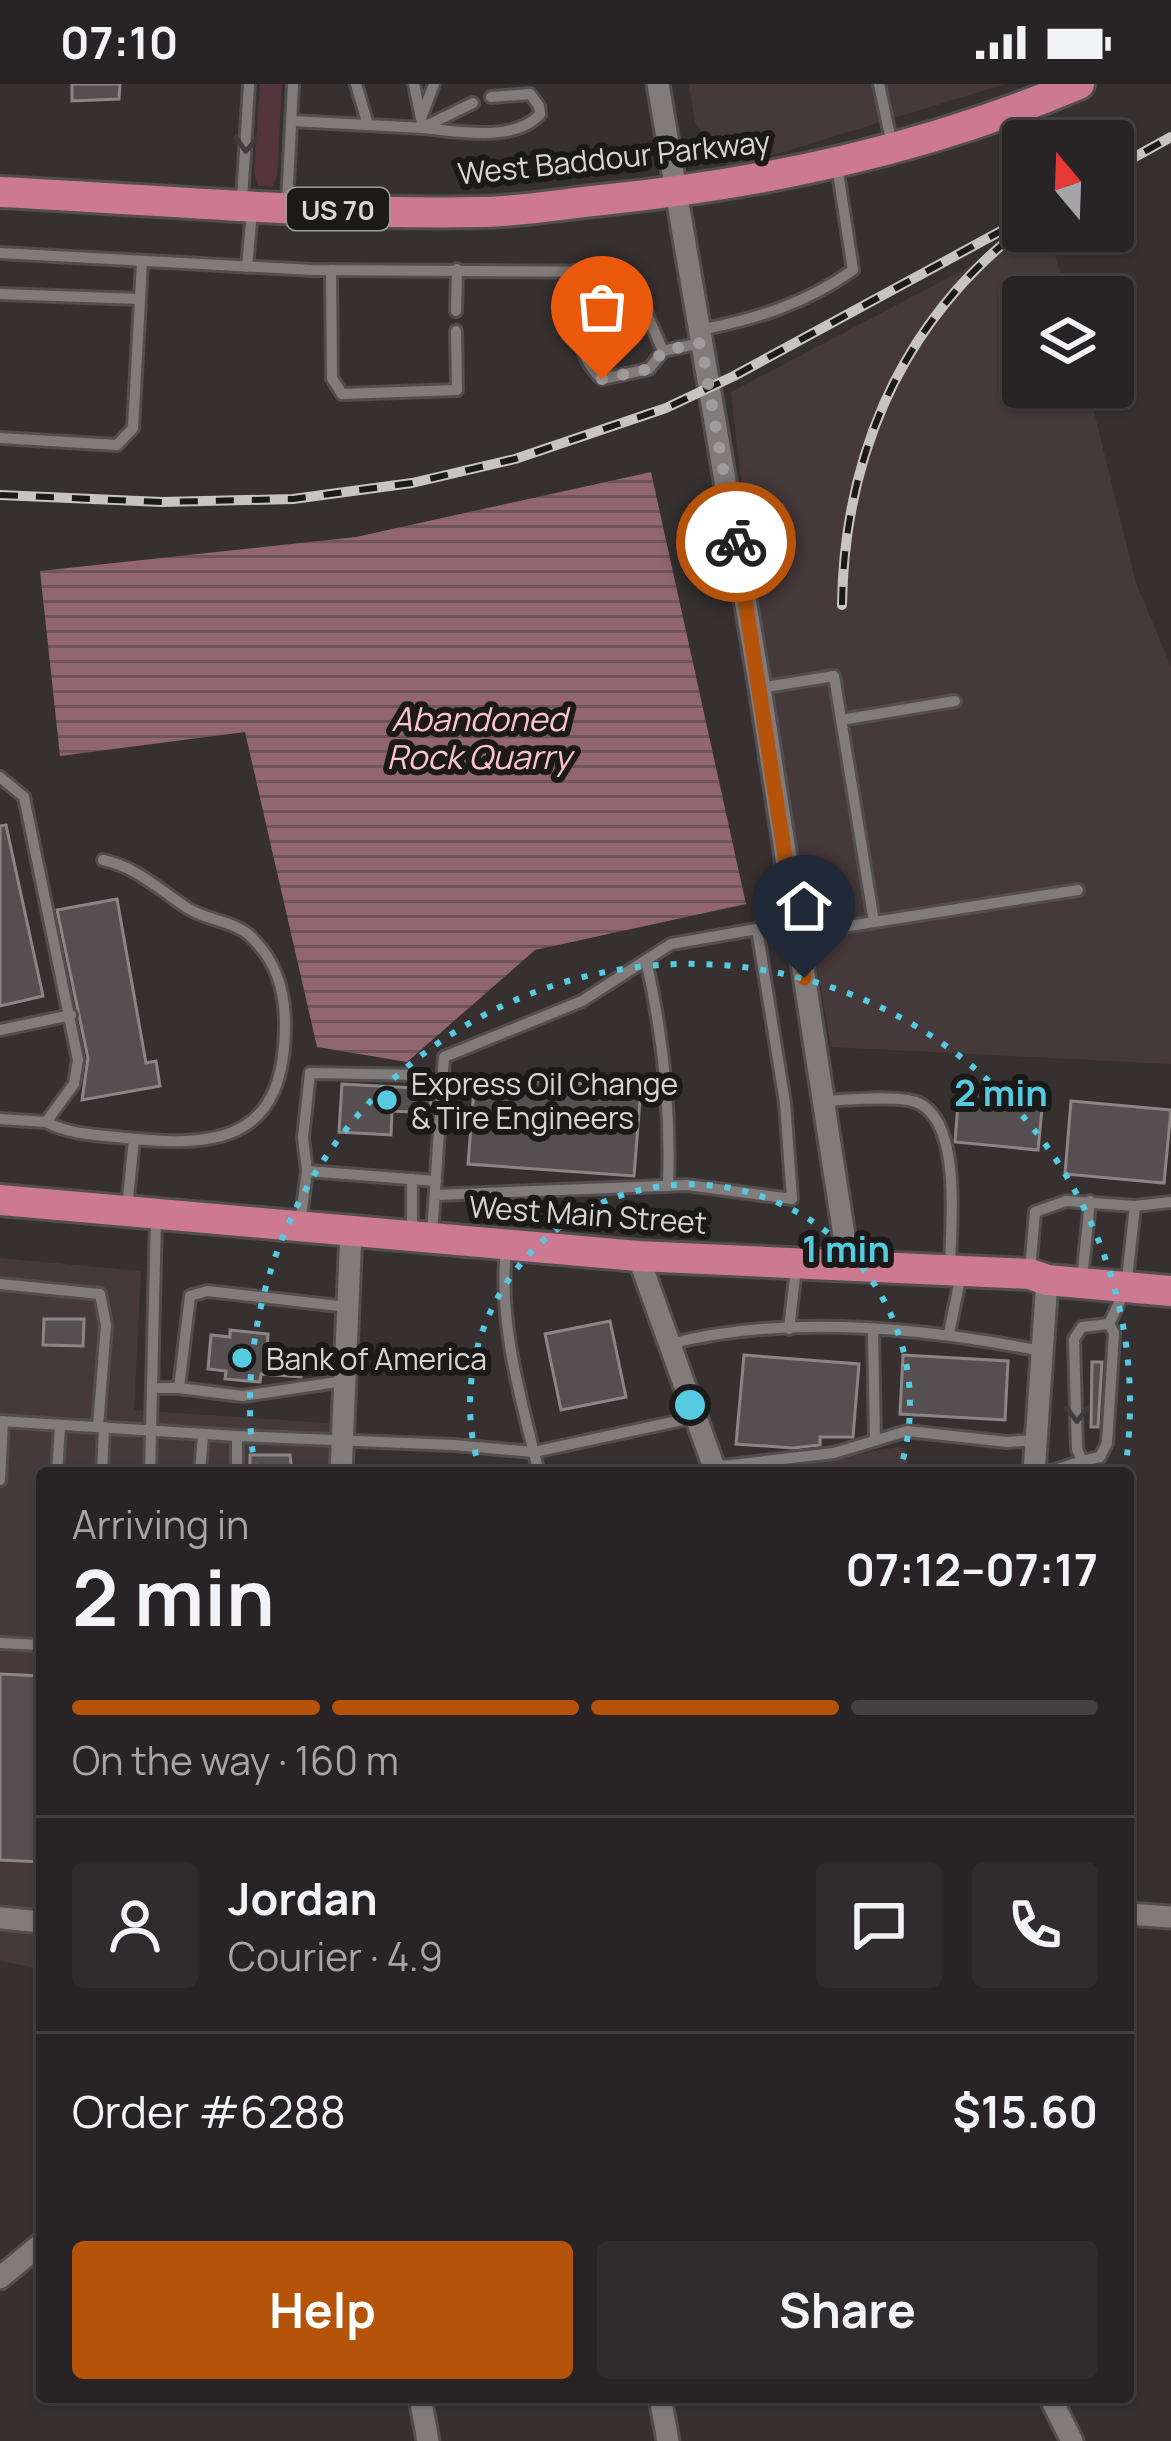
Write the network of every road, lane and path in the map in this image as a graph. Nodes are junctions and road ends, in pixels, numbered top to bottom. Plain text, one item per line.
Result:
1 (249, 84) edge
2 (293, 84) edge
3 (356, 84) edge
4 (414, 84) edge
5 (434, 84) edge
6 (658, 84) edge
7 (879, 84) edge
8 (1079, 84) edge
9 (491, 97) dead end
10 (473, 103) dead end
11 (423, 113) junction
12 (292, 121) junction
13 (368, 125) junction
14 (423, 128) junction
15 (893, 151) junction
16 (836, 165) junction
17 (0, 192) edge
18 (674, 193) junction
19 (248, 204) junction
20 (287, 206) junction
21 (0, 253) edge
22 (142, 262) junction
23 (247, 267) junction
24 (457, 269) junction
25 (331, 270) junction
26 (574, 272) junction
27 (0, 293) edge
28 (140, 299) junction
29 (456, 311) dead end
30 (457, 332) dead end
31 (700, 337) junction
32 (663, 351) junction
33 (0, 438) edge
34 (760, 688) junction
35 (955, 701) dead end
36 (841, 720) junction
37 (0, 777) edge
38 (103, 860) dead end
39 (1078, 890) dead end
40 (874, 922) junction
41 (798, 934) junction
42 (646, 960) junction
43 (70, 1015) junction
44 (0, 1030) edge
45 (426, 1075) dead end
46 (823, 1101) junction
47 (0, 1119) edge
48 (46, 1122) junction
49 (134, 1139) junction
50 (307, 1171) junction
51 (412, 1179) junction
52 (436, 1180) junction
53 (668, 1186) junction
54 (435, 1195) junction
55 (0, 1200) edge
56 (1090, 1201) junction
57 (1171, 1202) edge
58 (1135, 1206) junction
59 (142, 1212) junction
60 (300, 1226) junction
61 (351, 1231) junction
62 (422, 1237) junction
63 (507, 1244) junction
64 (638, 1256) junction
65 (796, 1265) junction
66 (850, 1268) junction
67 (956, 1272) junction
68 (1038, 1277) junction
69 (1082, 1282) junction
70 (0, 1284) edge
71 (1126, 1288) junction
72 (1171, 1291) edge
73 (348, 1307) junction
74 (1109, 1324) junction
75 (789, 1329) junction
76 (873, 1331) junction
77 (949, 1333) junction
78 (670, 1344) junction
79 (1042, 1352) junction
80 (344, 1381) junction
81 (154, 1388) junction
82 (179, 1388) junction
83 (696, 1417) junction
84 (2, 1421) edge
85 (60, 1425) junction
86 (101, 1427) junction
87 (153, 1430) junction
88 (203, 1435) junction
89 (237, 1436) junction
90 (874, 1439) junction
91 (1036, 1440) junction
92 (342, 1441) junction
93 (534, 1453) junction
94 (1082, 1461) junction
95 (57, 1467) edge
96 (101, 1467) edge
97 (150, 1467) edge
98 (200, 1467) edge
99 (237, 1467) edge
100 (340, 1467) edge
101 (538, 1467) edge
102 (714, 1467) edge
103 (736, 1467) edge
104 (1034, 1467) edge
105 (1064, 1467) edge
106 (0, 1480) edge
107 (0, 1643) edge
108 (36, 1645) edge
109 (1134, 1914) edge
110 (1171, 1917) edge
111 (0, 1918) edge
112 (36, 1921) edge
113 (36, 2247) edge
114 (0, 2278) edge
115 (421, 2403) edge
116 (661, 2403) edge
117 (1053, 2403) edge
118 (428, 2441) edge
119 (668, 2441) edge
120 (1072, 2441) edge

1 -> 19 lane
2 - 12 lane
3 - 13 lane
4 - 11 lane
5 - 11 lane
6 - 18 street
7 - 15 lane
8 - 15 main road, West Baddour Parkway / US 70
9 - 14 lane
10 - 14 lane
11 - 14 lane
12 - 13 lane
12 - 20 lane
13 - 14 lane
15 - 16 main road, West Baddour Parkway / US 70
16 - 18 main road, West Baddour Parkway / US 70
16 - 31 lane
17 - 19 main road, West Baddour Parkway / US 70
18 - 20 main road, West Baddour Parkway / US 70
18 - 31 street
19 - 20 main road, West Baddour Parkway / US 70
19 - 23 lane
21 - 22 lane
22 - 23 lane
22 - 28 lane
23 - 25 lane
24 - 25 lane
24 - 26 lane
24 - 29 lane
25 - 30 lane
26 - 32 lane
26 - 32 lane
27 - 28 lane
28 - 33 lane
31 - 32 lane
31 - 34 street
34 - 36 lane
34 - 41 street
35 - 36 lane
36 - 40 lane
37 - 43 lane
38 - 49 lane
39 - 40 lane
40 - 41 lane
41 - 46 street
42 - 52 lane
42 - 53 lane
42 - 53 lane
43 - 44 lane
43 - 48 lane
45 - 50 lane
46 - 66 street
46 - 67 lane
47 - 48 lane
48 - 49 lane
49 - 59 lane
50 - 51 lane
50 - 60 lane
51 - 52 lane
51 - 62 lane
52 - 54 lane
53 - 54 lane
54 - 62 lane
55 - 59 main road, West Main Street
56 - 58 lane
56 - 68 lane
56 - 69 lane
57 - 58 lane
58 - 71 lane
59 - 60 main road, West Main Street
59 - 81 lane
60 - 61 main road, West Main Street
61 - 62 main road, West Main Street
61 - 73 street
62 - 63 main road, West Main Street
63 - 64 main road, West Main Street
63 - 93 lane
64 - 65 main road, West Main Street
64 - 78 street
65 - 66 main road, West Main Street
65 - 75 lane
66 - 67 main road, West Main Street
67 - 68 main road, West Main Street
67 - 77 lane
68 - 69 main road, West Main Street
68 - 79 street
69 - 71 main road, West Main Street
70 - 86 lane
71 - 72 main road, West Main Street
71 - 74 lane
73 - 80 street
73 - 82 lane
74 - 94 lane
74 -> 94 lane
75 - 76 lane
75 - 78 lane
76 - 77 lane
76 - 90 lane
77 - 79 lane
78 - 83 street
79 - 91 street
80 - 82 lane
80 - 92 street
81 - 82 lane
81 - 87 lane
83 - 93 lane
83 - 102 street
84 - 85 lane
84 - 106 lane
85 - 86 lane
85 - 95 lane
86 - 87 lane
86 - 96 lane
87 - 88 lane
87 - 97 lane
88 - 89 lane
88 - 98 lane
89 - 92 lane
89 - 99 lane
90 - 91 lane
90 - 103 lane
91 - 104 street
92 - 93 lane
92 - 100 street
93 - 101 lane
94 - 105 lane
107 - 108 lane
109 - 110 street
111 - 112 street
113 - 114 street
115 - 118 street
116 - 119 street
117 - 120 street

